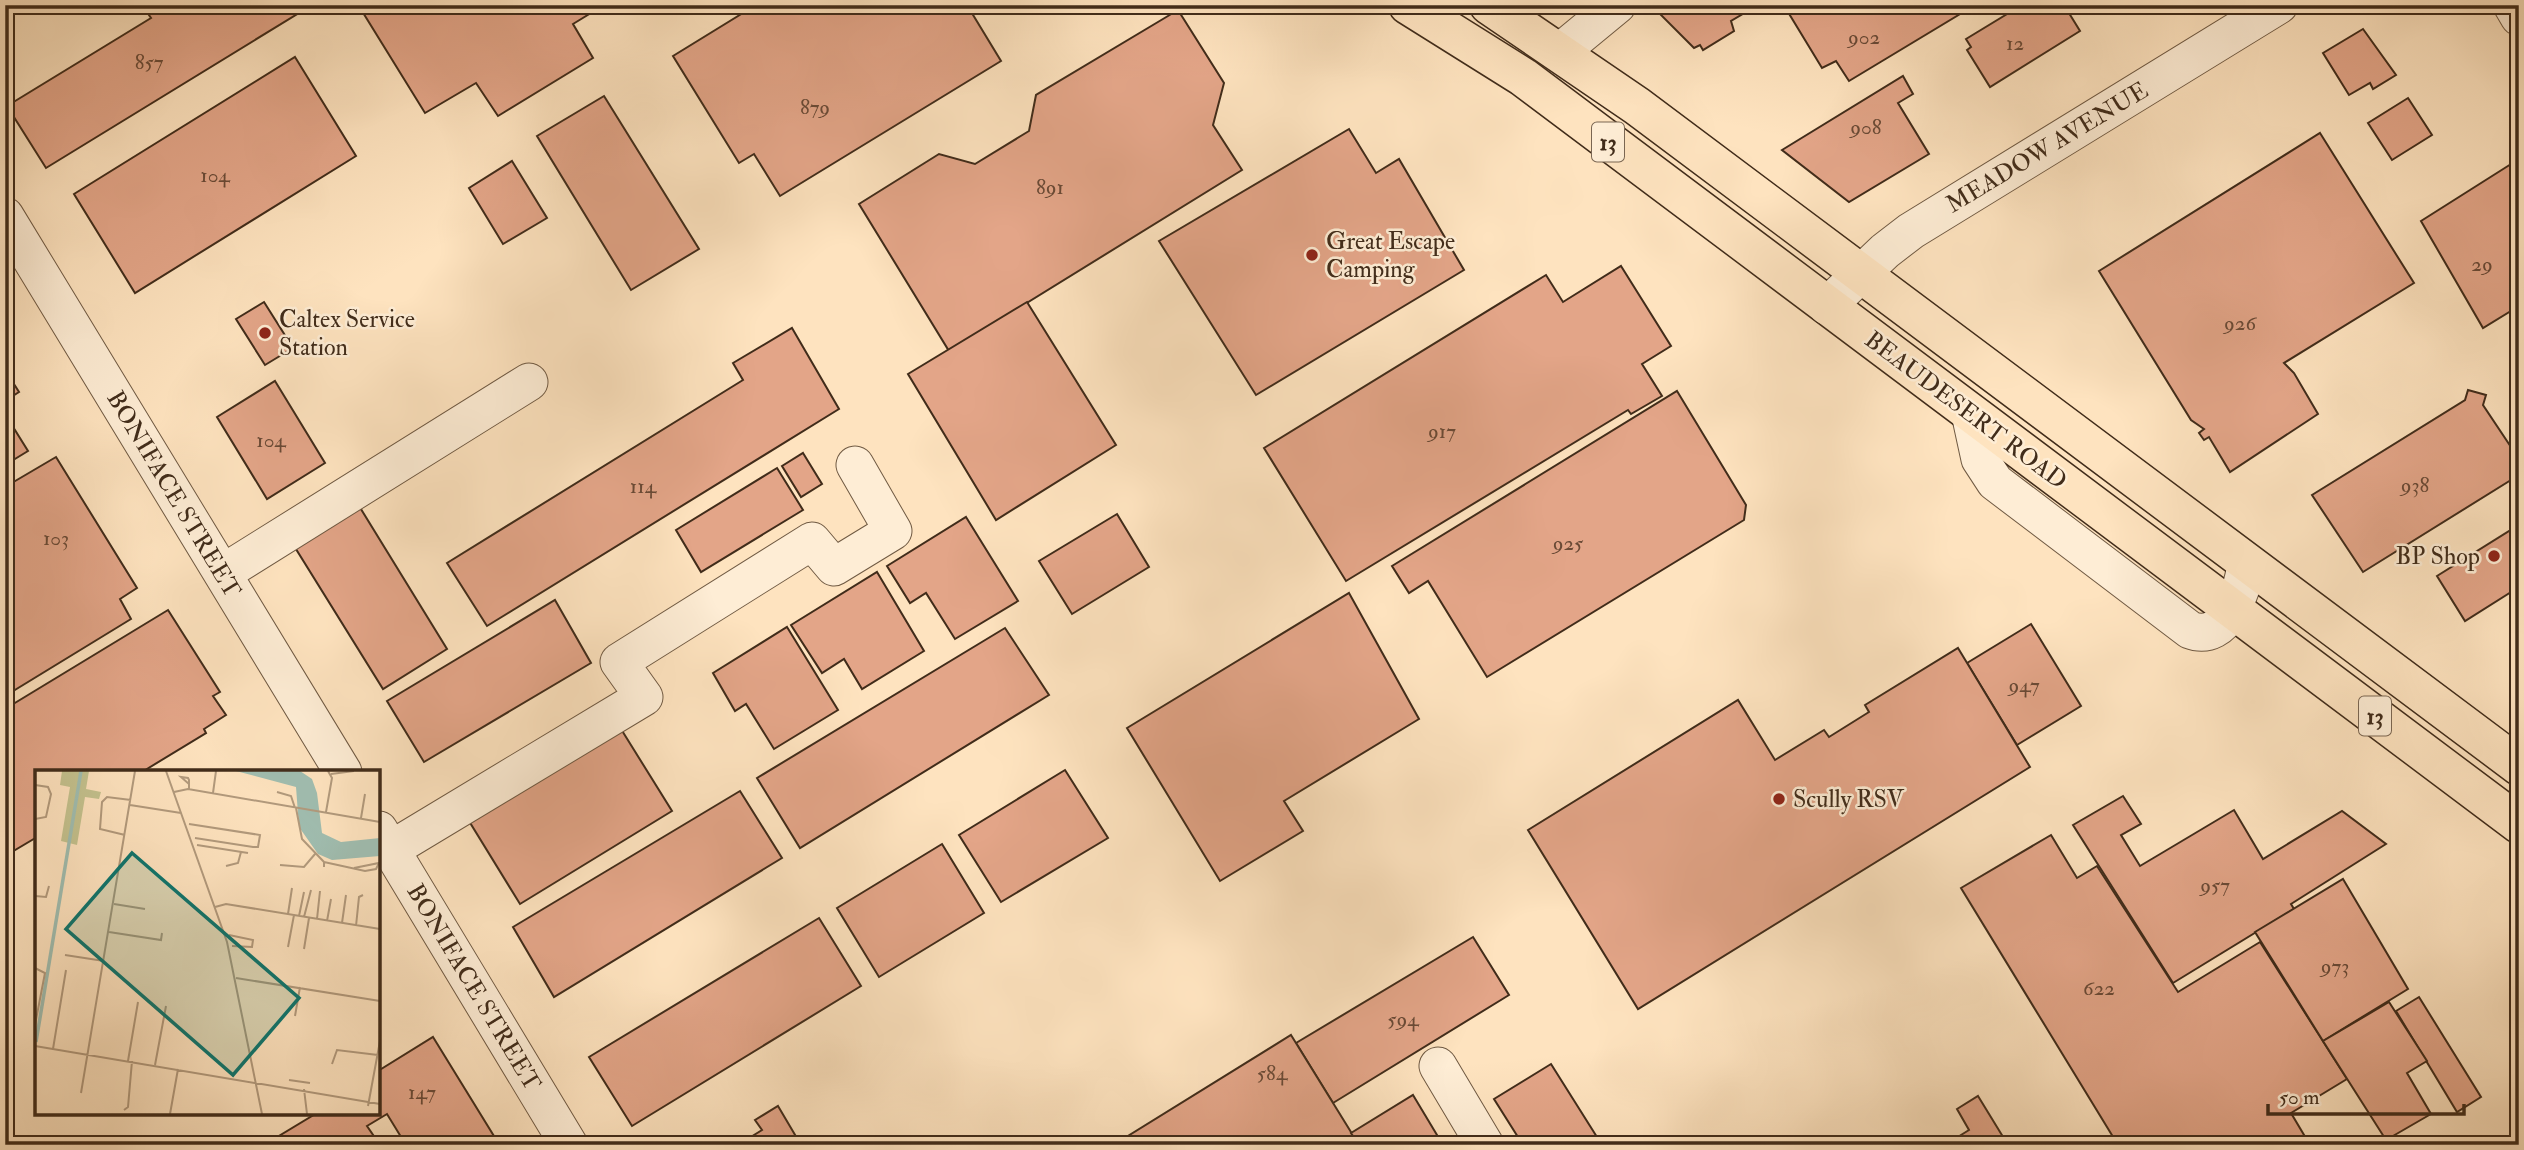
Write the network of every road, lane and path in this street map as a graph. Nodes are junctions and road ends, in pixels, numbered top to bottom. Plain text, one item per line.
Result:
1 (1408, 5) edge
2 (1489, 5) edge
3 (1617, 5) edge
4 (2279, 5) edge
5 (2512, 5) edge
6 (2519, 17) edge
7 (1560, 52) junction
8 (5, 216) edge
9 (1860, 273) junction
10 (1827, 306) junction
11 (529, 382) dead end
12 (855, 465) dead end
13 (2246, 563) junction
14 (222, 573) junction
15 (2232, 609) junction
16 (2519, 766) edge
17 (342, 770) edge
18 (2519, 824) edge
19 (384, 840) edge
20 (1438, 1066) dead end
21 (568, 1144) edge
22 (1485, 1145) edge

1 - 10 highway, BEAUDESERT ROAD / 13
2 - 7 highway, BEAUDESERT ROAD / 13
3 - 7 street
4 - 9 street, MEADOW AVENUE
5 - 6 street
7 - 9 highway, BEAUDESERT ROAD / 13
8 - 14 street, BONIFACE STREET
9 - 10 street, MEADOW AVENUE
9 - 13 highway, BEAUDESERT ROAD / 13
10 - 15 highway, BEAUDESERT ROAD / 13
11 - 14 street
12 - 19 street
13 - 15 street
13 - 16 highway, BEAUDESERT ROAD / 13
14 - 17 street, BONIFACE STREET
15 - 18 highway, BEAUDESERT ROAD / 13
19 - 21 street, BONIFACE STREET
20 - 22 street

